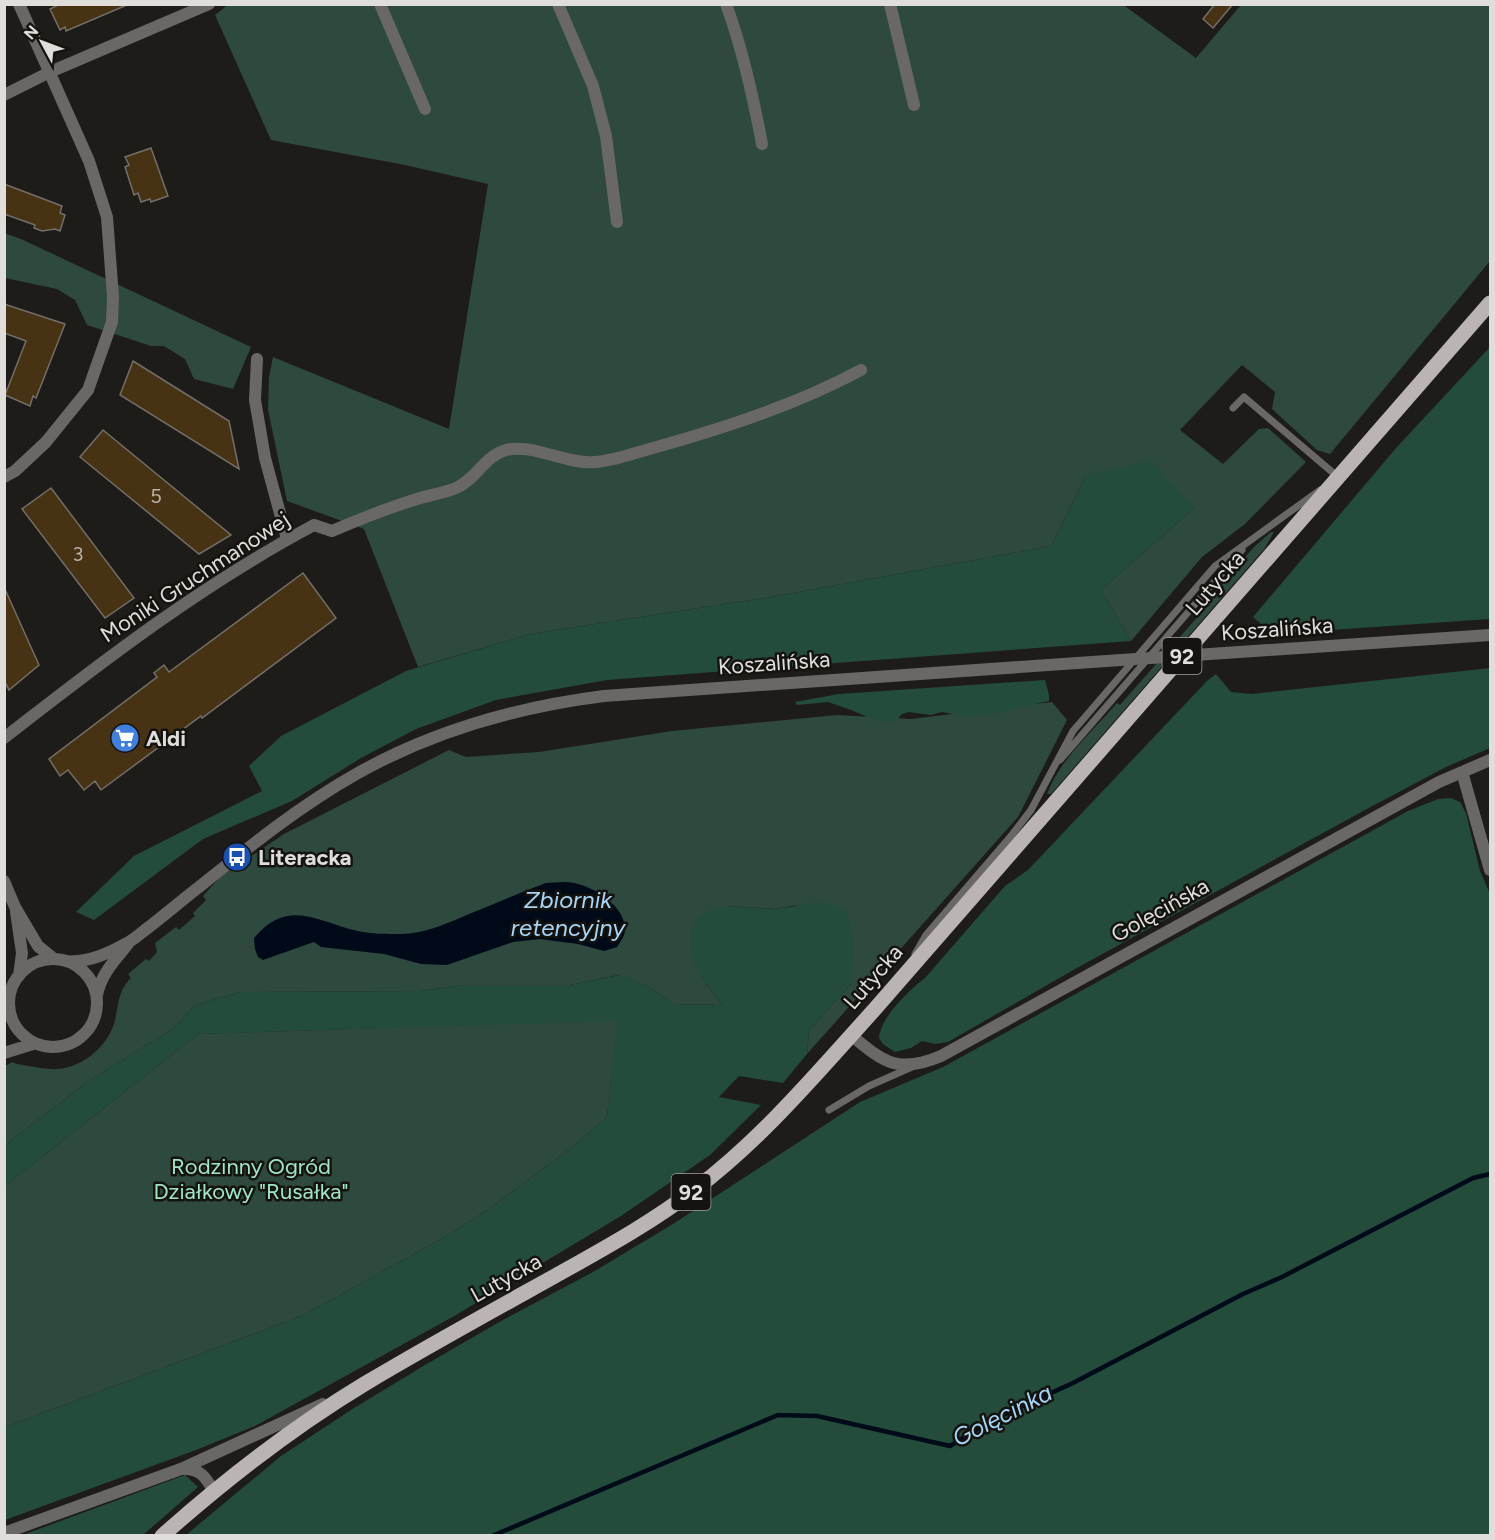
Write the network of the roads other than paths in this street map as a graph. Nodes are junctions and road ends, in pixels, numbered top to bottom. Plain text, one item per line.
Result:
1 (19, 4) edge
2 (380, 4) edge
3 (558, 4) edge
4 (726, 4) edge
5 (890, 4) edge
6 (204, 5) edge
7 (50, 72) junction
8 (4, 95) edge
9 (914, 105) dead end
10 (424, 109) dead end
11 (762, 144) dead end
12 (617, 222) dead end
13 (1491, 303) edge
14 (257, 359) dead end
15 (861, 370) dead end
16 (1233, 408) dead end
17 (4, 477) edge
18 (1338, 477) junction
19 (287, 539) junction
20 (1491, 635) edge
21 (4, 738) edge
22 (1491, 760) edge
23 (1462, 772) junction
24 (1491, 870) edge
25 (4, 881) edge
26 (15, 908) junction
27 (129, 943) junction
28 (61, 960) junction
29 (19, 976) junction
30 (901, 980) junction
31 (97, 996) junction
32 (7, 1023) edge
33 (851, 1035) junction
34 (33, 1044) junction
35 (4, 1053) edge
36 (918, 1065) junction
37 (829, 1110) dead end
38 (367, 1383) junction
39 (181, 1469) junction
40 (214, 1492) junction
41 (4, 1533) edge
42 (162, 1536) edge

1 - 7 street
2 - 10 street
3 - 12 street
4 - 11 street
5 - 9 street
6 - 7 street
7 - 8 street
7 - 17 street
13 - 18 main road, Lutycka / 92
14 - 19 street
15 - 19 street, Moniki Gruchmanowej
16 - 18 lane
18 - 30 main road, Lutycka / 92
18 - 30 lane
19 - 21 street, Moniki Gruchmanowej
20 - 27 street, Koszalińska, bridge
22 - 23 street, Golęcińska
23 - 24 street
23 - 36 street, Golęcińska
25 - 26 street
26 - 28 street
26 - 29 street
27 - 28 street, Koszalińska
27 - 31 street, Koszalińska
28 - 29 street
28 - 31 street
29 - 32 street
30 - 33 main road, Lutycka / 92
31 - 34 street
32 - 34 street
33 - 36 street, Golęcińska
33 - 38 main road, Lutycka / 92
34 - 35 street
36 - 37 lane
38 - 39 street
38 - 40 main road, Lutycka / 92
39 - 40 street
39 - 41 street
40 - 42 main road, Lutycka / 92

